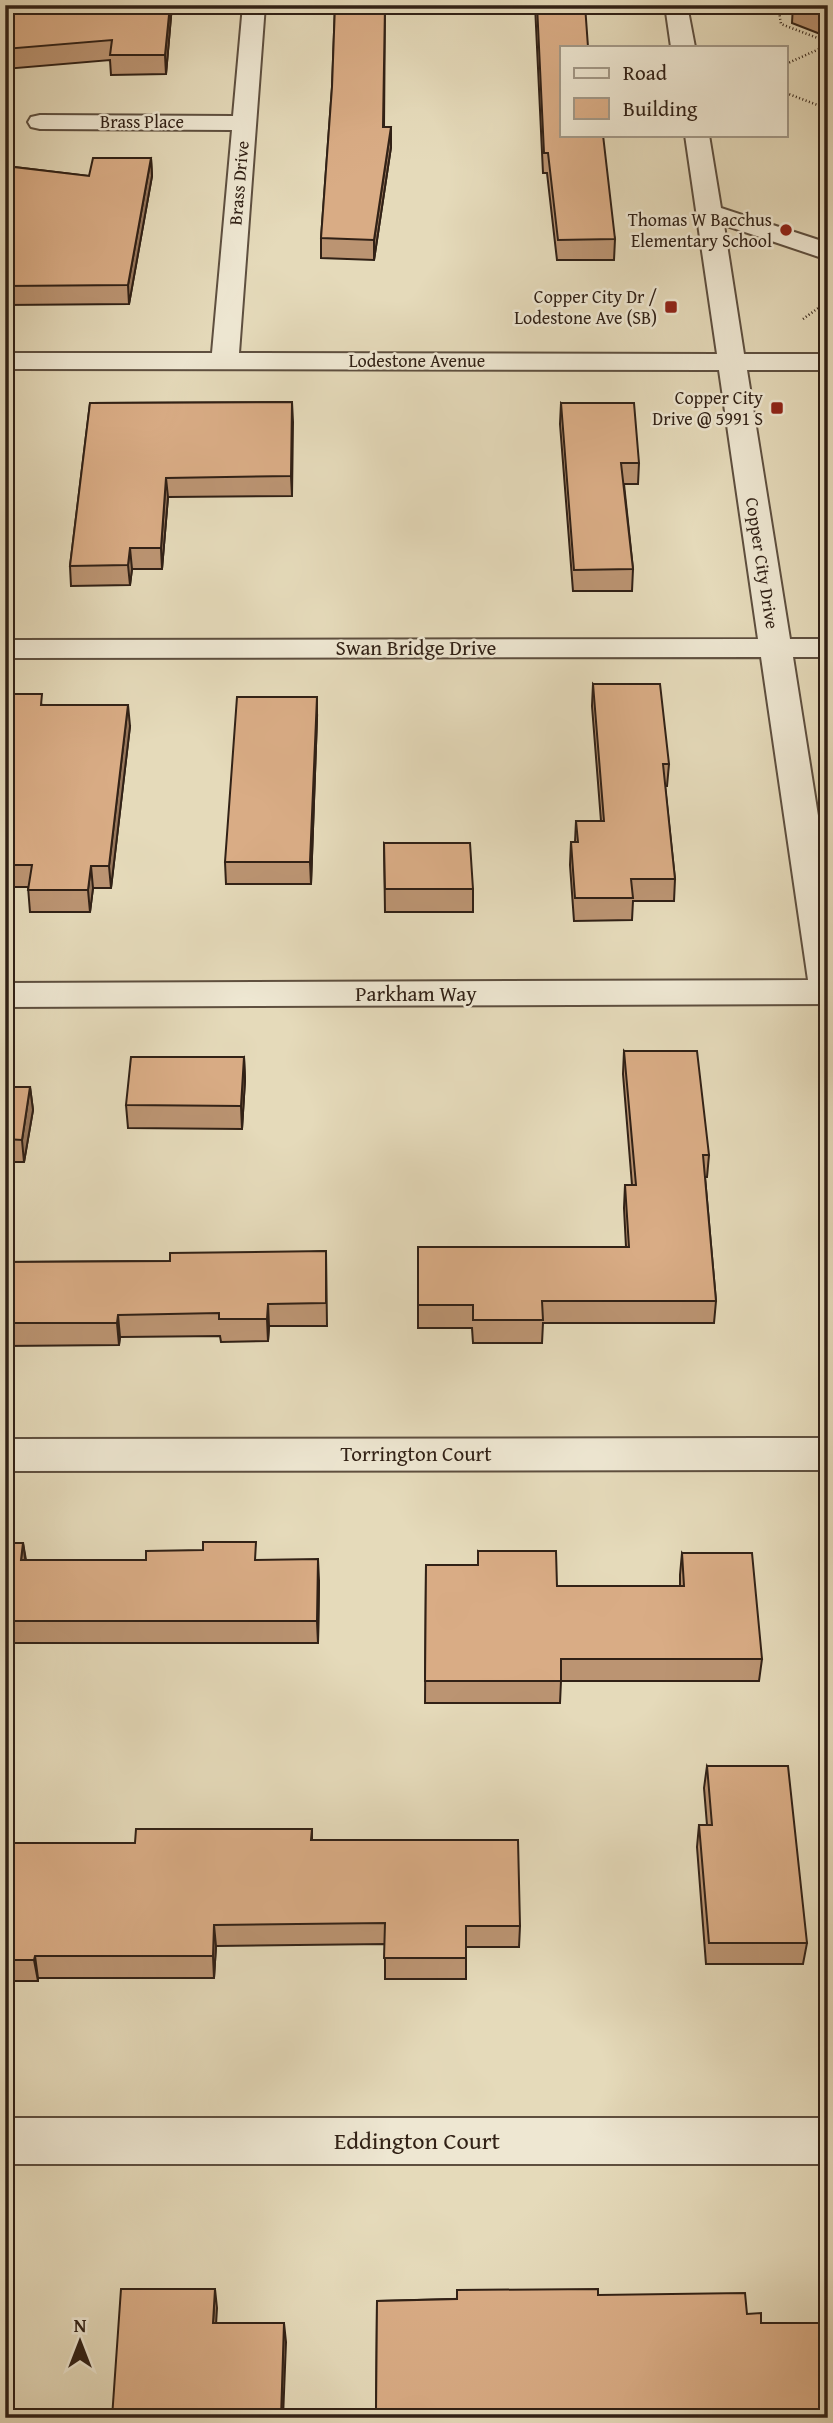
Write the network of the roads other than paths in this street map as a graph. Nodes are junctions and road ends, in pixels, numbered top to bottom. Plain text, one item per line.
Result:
1 (254, 5) edge
2 (676, 5) edge
3 (683, 46) edge
4 (40, 121) dead end
5 (244, 123) junction
6 (697, 136) edge
7 (709, 212) junction
8 (828, 252) edge
9 (225, 360) junction
10 (5, 361) edge
11 (731, 362) junction
12 (828, 362) edge
13 (775, 648) junction
14 (828, 648) edge
15 (5, 649) edge
16 (828, 992) edge
17 (5, 995) edge
18 (828, 1454) edge
19 (5, 1455) edge
20 (5, 2141) edge
21 (828, 2141) edge

1 - 5 street, Brass Drive
2 - 3 street
4 - 5 street, Brass Place
5 - 9 street, Brass Drive
6 - 7 street, Copper City Drive
7 - 8 street
7 - 11 street, Copper City Drive
9 - 10 street, Lodestone Avenue
9 - 11 street, Lodestone Avenue
11 - 12 street, Lodestone Avenue
11 - 13 street, Copper City Drive
13 - 14 street, Swan Bridge Drive
13 - 15 street, Swan Bridge Drive
13 - 16 street, Copper City Drive
16 - 17 street, Parkham Way
18 - 19 street, Torrington Court
20 - 21 street, Eddington Court

